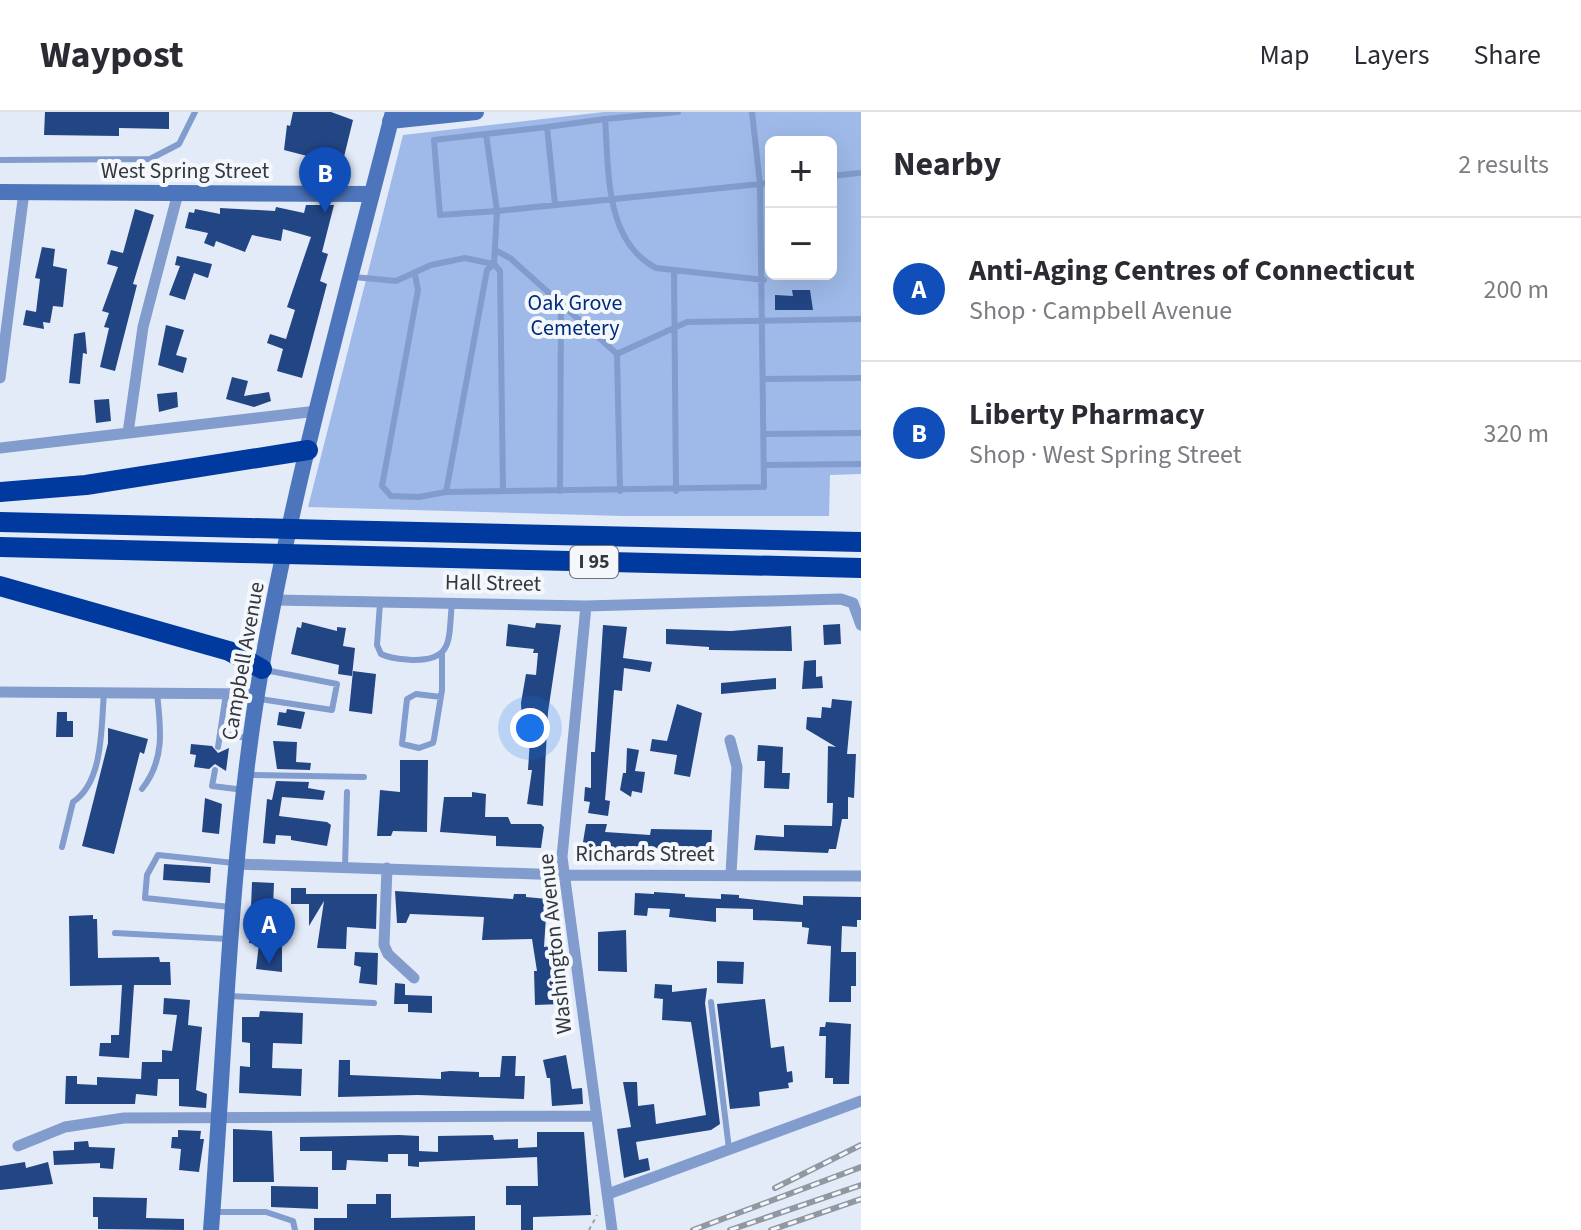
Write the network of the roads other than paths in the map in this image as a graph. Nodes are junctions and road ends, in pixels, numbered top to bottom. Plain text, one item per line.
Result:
1 (195, 112) edge
2 (476, 112) edge
3 (678, 112) edge
4 (752, 112) edge
5 (456, 113) edge
6 (391, 117) edge
7 (605, 119) junction
8 (547, 127) junction
9 (486, 134) junction
10 (0, 160) edge
11 (859, 173) dead end
12 (837, 175) edge
13 (760, 184) junction
14 (765, 184) edge
15 (0, 192) edge
16 (24, 192) junction
17 (178, 193) junction
18 (369, 194) junction
19 (612, 199) junction
20 (555, 204) junction
21 (497, 211) junction
22 (495, 250) junction
23 (494, 264) junction
24 (674, 271) junction
25 (415, 275) junction
26 (350, 276) junction
27 (764, 280) junction
28 (561, 305) junction
29 (861, 319) edge
30 (764, 321) junction
31 (674, 328) junction
32 (617, 354) junction
33 (0, 378) edge
34 (861, 378) edge
35 (763, 379) junction
36 (317, 411) junction
37 (128, 433) junction
38 (861, 433) edge
39 (764, 434) junction
40 (0, 448) edge
41 (308, 450) junction
42 (861, 464) edge
43 (765, 465) junction
44 (503, 491) junction
45 (560, 491) junction
46 (620, 491) junction
47 (676, 491) junction
48 (0, 492) edge
49 (446, 492) junction
50 (0, 522) edge
51 (861, 542) edge
52 (0, 547) edge
53 (861, 568) edge
54 (0, 586) edge
55 (275, 600) junction
56 (452, 602) junction
57 (380, 603) junction
58 (586, 606) junction
59 (861, 625) edge
60 (442, 654) junction
61 (262, 669) junction
62 (0, 692) edge
63 (104, 693) junction
64 (157, 693) junction
65 (226, 694) junction
66 (257, 696) junction
67 (441, 697) junction
68 (220, 734) junction
69 (251, 738) junction
70 (730, 740) dead end
71 (218, 747) dead end
72 (215, 770) dead end
73 (364, 777) dead end
74 (245, 782) junction
75 (142, 789) dead end
76 (347, 792) dead end
77 (62, 847) dead end
78 (237, 864) junction
79 (345, 868) junction
80 (387, 868) junction
81 (731, 874) junction
82 (565, 875) junction
83 (861, 876) edge
84 (234, 907) junction
85 (115, 933) dead end
86 (232, 939) junction
87 (414, 978) dead end
88 (228, 996) junction
89 (711, 1002) dead end
90 (374, 1003) dead end
91 (861, 1101) edge
92 (595, 1116) junction
93 (219, 1119) junction
94 (18, 1146) dead end
95 (729, 1149) junction
96 (608, 1194) junction
97 (212, 1212) junction
98 (211, 1230) edge
99 (295, 1230) edge
100 (612, 1230) edge

1 - 10 lane
2 - 5 main road
3 - 7 lane
4 - 13 lane
5 - 6 main road
6 - 18 main road, Campbell Avenue
7 - 8 lane
7 - 19 lane
8 - 9 lane
8 - 20 lane
9 - 21 lane
9 - 21 lane
11 - 12 lane
13 - 14 lane
13 - 19 lane
13 - 27 lane
15 - 16 main road, West Spring Street
16 - 17 main road, West Spring Street
16 - 33 street
17 - 18 main road, West Spring Street
17 - 37 street
18 - 26 main road, Campbell Avenue
19 - 20 lane
19 - 24 lane
20 - 21 lane
21 - 22 lane
22 - 23 lane
22 - 28 lane
23 - 25 lane
23 - 44 lane
23 - 49 lane
24 - 27 lane
24 - 31 lane
25 - 26 lane
25 - 49 lane
26 - 36 main road, Campbell Avenue
27 - 30 lane
28 - 32 lane
28 - 45 lane
29 - 30 lane
30 - 31 lane
30 - 35 lane
31 - 32 lane
31 - 47 lane
32 - 46 lane
34 - 35 lane
35 - 39 lane
36 - 37 street
36 - 41 main road, Campbell Avenue
37 - 40 street
38 - 39 lane
39 - 43 lane
41 - 48 highway
41 - 55 main road, Campbell Avenue
42 - 43 lane
43 - 47 lane
44 - 45 lane
44 - 49 lane
45 - 46 lane
46 - 47 lane
50 - 51 highway, I 95, bridge
52 - 53 highway, I 95, bridge
54 - 61 highway
55 - 57 street, Hall Street
55 - 61 main road, Campbell Avenue
56 - 57 street, Hall Street
56 - 58 street, Hall Street
56 - 60 lane
57 - 60 lane
58 - 59 street, Hall Street
58 - 82 street, Washington Avenue
60 - 67 lane
61 - 66 main road, Campbell Avenue
61 - 66 lane
62 - 63 street
63 - 64 street
63 - 77 lane
64 - 65 street
64 - 75 lane
65 - 66 street
65 - 68 lane
66 - 69 main road, Campbell Avenue
67 - 67 lane
68 - 69 lane
68 - 71 lane
69 - 74 main road, Campbell Avenue
70 - 81 street
72 - 74 lane
73 - 74 lane
74 - 78 main road, Campbell Avenue
76 - 79 lane
78 - 79 street, Richards Street
78 - 84 main road, Campbell Avenue
78 - 84 lane
79 - 80 street, Richards Street
80 - 82 street, Richards Street
80 - 87 street
81 - 82 street, Richards Street
81 - 83 street, Richards Street
82 - 92 street, Washington Avenue
84 - 86 main road, Campbell Avenue
85 - 86 lane
86 - 88 main road, Campbell Avenue
88 - 90 lane
88 - 93 main road, Campbell Avenue
89 - 95 lane
91 - 95 street
92 - 93 street
92 - 96 street, Washington Avenue
93 - 94 street
93 - 97 main road, Campbell Avenue
95 - 96 street
96 - 100 street, Washington Avenue
97 - 98 main road, Campbell Avenue
97 - 99 lane

